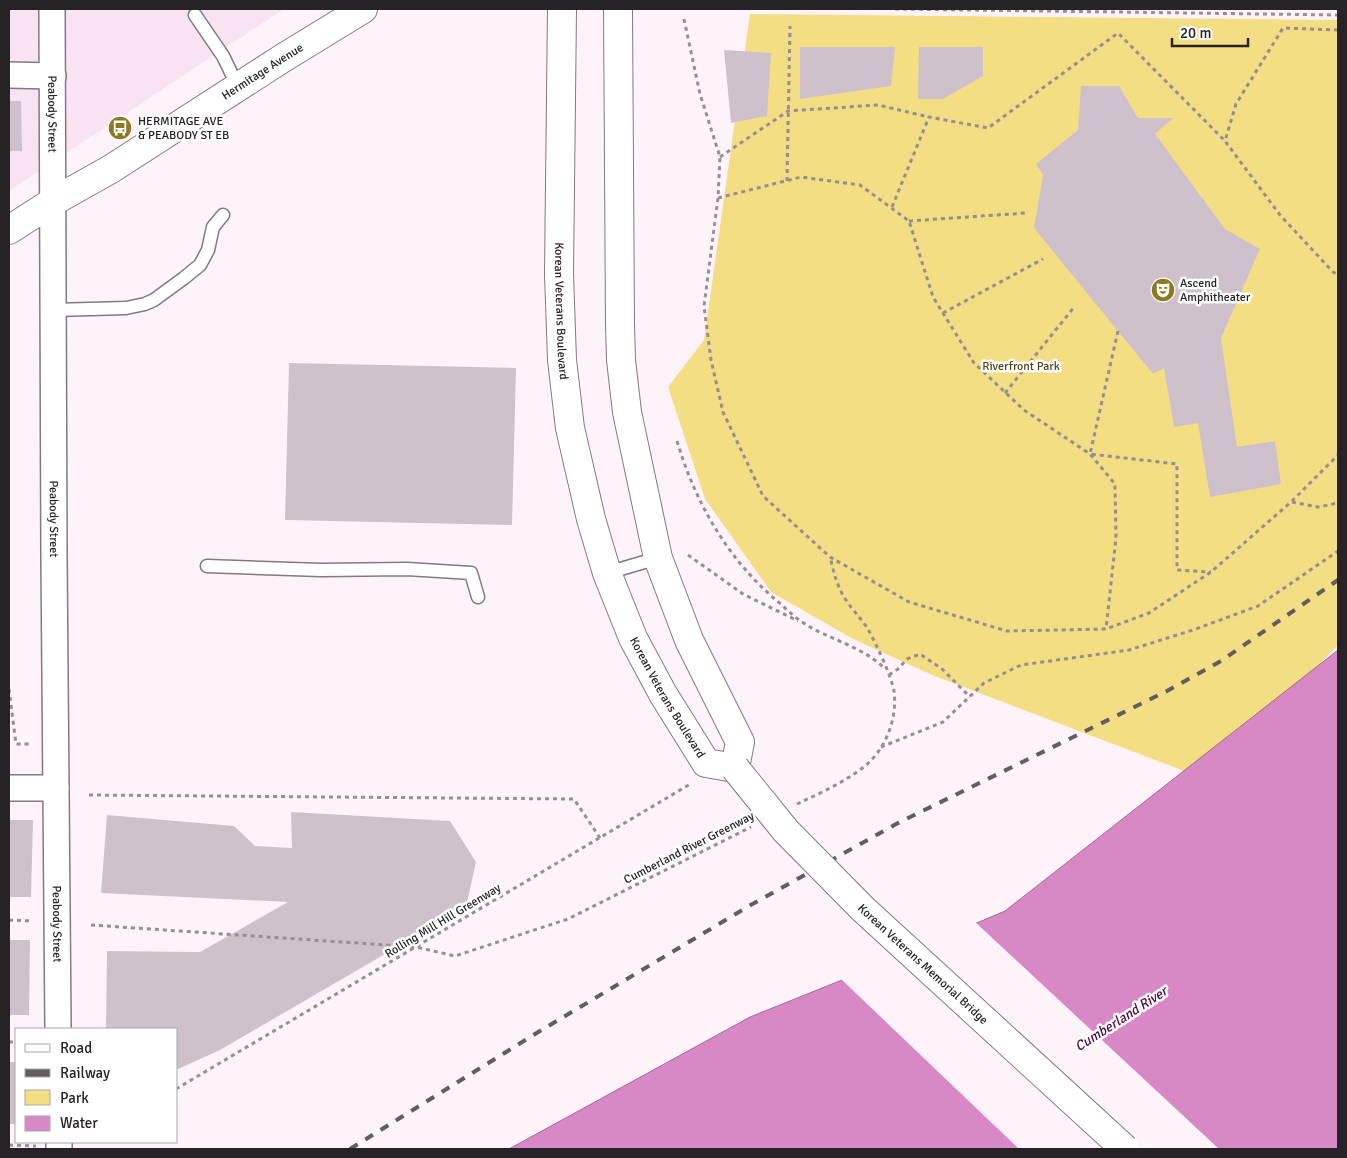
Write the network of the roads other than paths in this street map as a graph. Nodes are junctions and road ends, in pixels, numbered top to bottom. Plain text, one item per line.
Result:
1 (52, 9) edge
2 (363, 9) edge
3 (562, 9) edge
4 (618, 9) edge
5 (195, 15) dead end
6 (9, 75) edge
7 (53, 76) junction
8 (238, 87) junction
9 (54, 201) junction
10 (223, 214) dead end
11 (9, 230) edge
12 (54, 310) junction
13 (658, 558) junction
14 (207, 566) dead end
15 (607, 573) junction
16 (478, 597) dead end
17 (726, 767) junction
18 (9, 788) edge
19 (56, 788) junction
20 (58, 1028) edge
21 (1124, 1149) edge

1 - 7 street, Peabody Street
2 - 8 main road, Hermitage Avenue
3 - 15 main road, Korean Veterans Boulevard
4 - 13 main road
5 - 8 lane
6 - 7 street
7 - 9 street, Peabody Street
8 - 9 main road, Hermitage Avenue
9 - 11 main road, Hermitage Avenue
9 - 12 street, Peabody Street
10 - 12 lane
12 - 19 street, Peabody Street
13 - 15 lane
13 - 17 main road
14 - 16 lane
15 - 17 main road, Korean Veterans Boulevard
17 - 21 main road, Korean Veterans Memorial Bridge, bridge
18 - 19 street
19 - 20 street, Peabody Street

